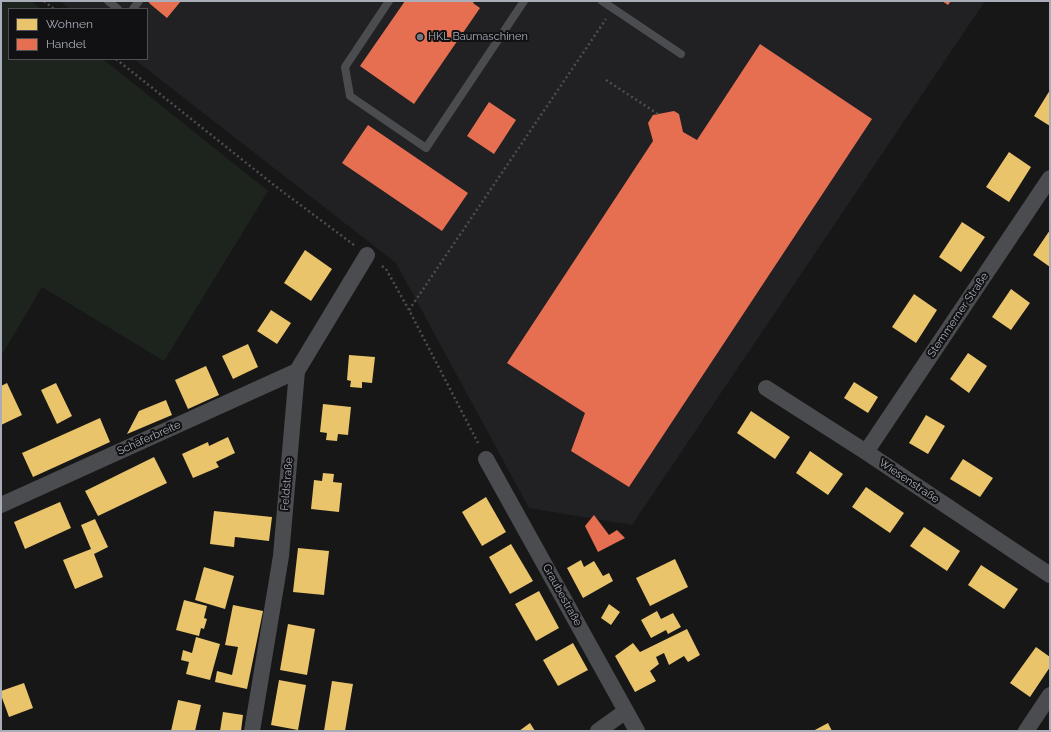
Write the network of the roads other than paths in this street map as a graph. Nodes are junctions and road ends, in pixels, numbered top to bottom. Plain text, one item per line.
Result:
1 (108, 1) edge
2 (389, 1) edge
3 (524, 1) edge
4 (602, 1) edge
5 (117, 8) edge
6 (681, 54) dead end
7 (1050, 178) edge
8 (367, 255) road end
9 (297, 371) junction
10 (766, 388) dead end
11 (866, 452) junction
12 (486, 459) road end
13 (1, 506) edge
14 (1050, 575) edge
15 (1050, 695) edge
16 (626, 710) junction
17 (252, 731) edge
18 (598, 731) edge
19 (637, 731) edge
20 (1026, 731) edge

1 - 5 lane
2 - 3 lane
4 - 6 lane
7 - 11 street, Stemmerner Straße
8 - 9 street, Feldstraße
9 - 13 street, Schäferbreite
9 - 17 street, Feldstraße
10 - 11 street, Wiesenstraße
11 - 14 street, Wiesenstraße
12 - 16 street, Graubestraße
15 - 20 street
16 - 18 street
16 - 19 street, Graubestraße

